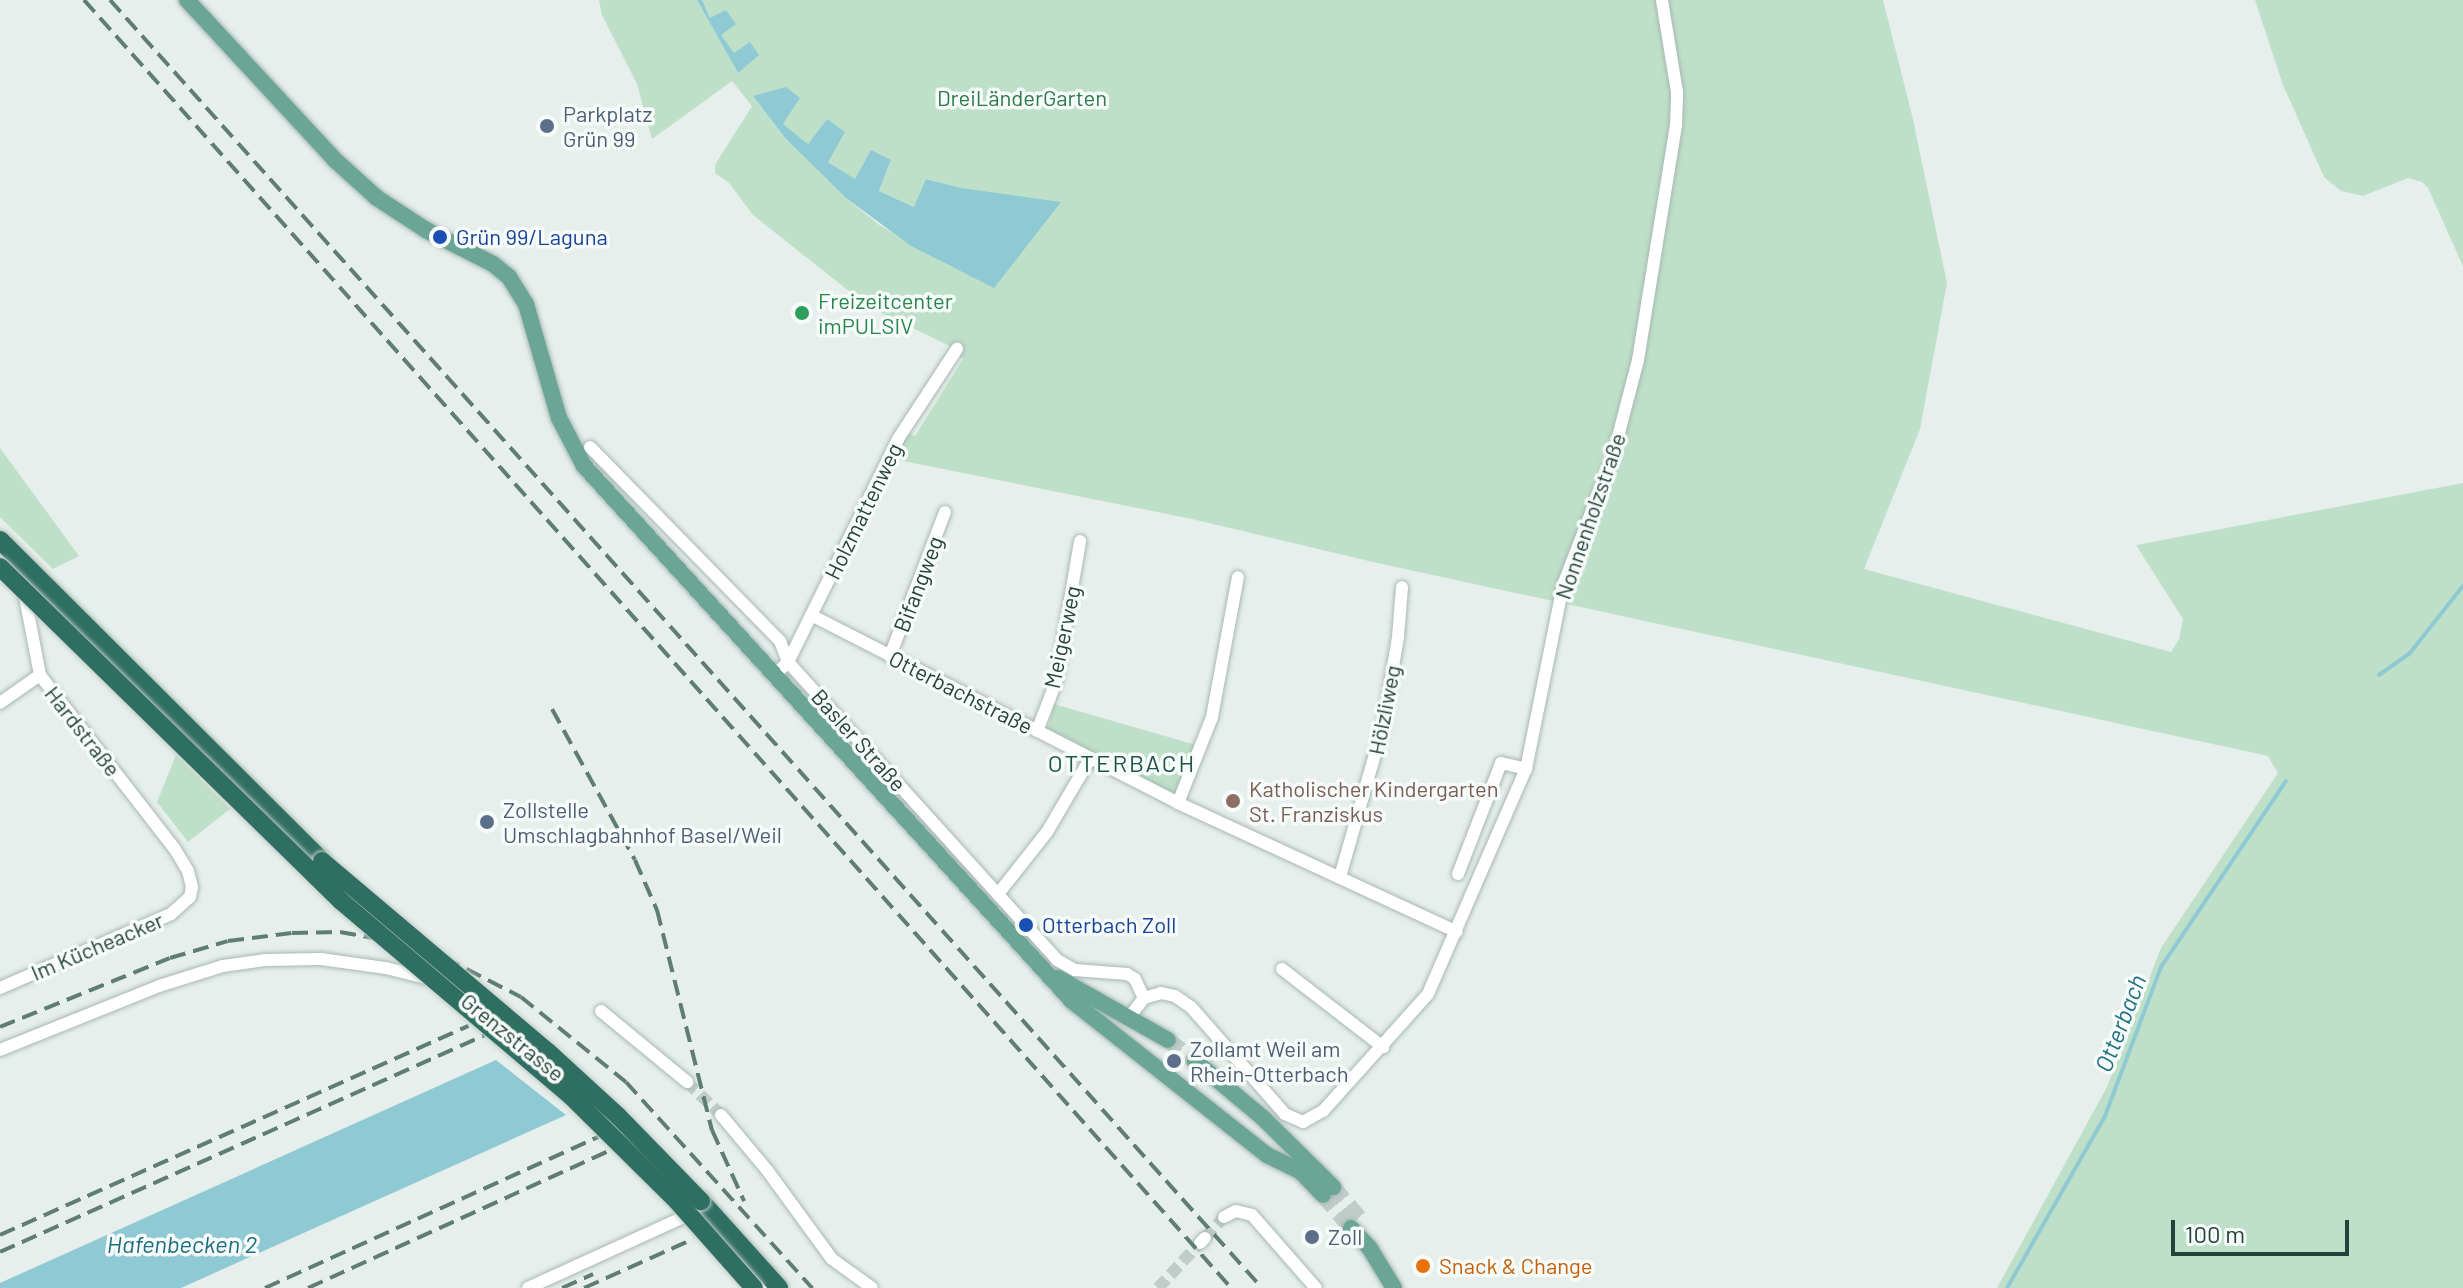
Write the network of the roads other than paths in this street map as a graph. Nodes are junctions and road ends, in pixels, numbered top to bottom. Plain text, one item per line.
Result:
1 (187, 0) edge
2 (1662, 0) edge
3 (957, 349) dead end
4 (590, 447) dead end
5 (945, 512) dead end
6 (0, 540) edge
7 (1080, 541) dead end
8 (0, 552) edge
9 (0, 567) edge
10 (1238, 577) dead end
11 (1402, 587) dead end
12 (811, 615) junction
13 (890, 656) junction
14 (788, 662) junction
15 (40, 675) junction
16 (775, 675) junction
17 (0, 703) edge
18 (1037, 731) junction
19 (1090, 759) junction
20 (1526, 769) junction
21 (1178, 803) junction
22 (314, 864) junction
23 (1458, 874) dead end
24 (1340, 877) junction
25 (998, 894) junction
26 (190, 897) joint
27 (1457, 932) junction
28 (1282, 969) dead end
29 (1046, 972) junction
30 (0, 988) edge
31 (1144, 998) junction
32 (601, 1011) dead end
33 (1130, 1016) junction
34 (1117, 1037) junction
35 (1168, 1040) tunnel mouth
36 (1383, 1047) junction
37 (0, 1050) edge
38 (1195, 1061) tunnel mouth
39 (687, 1082) tunnel mouth
40 (721, 1115) tunnel mouth
41 (1303, 1166) junction
42 (1328, 1191) tunnel mouth
43 (697, 1211) junction
44 (1224, 1217) dead end
45 (1356, 1224) tunnel mouth
46 (528, 1288) edge
47 (754, 1288) edge
48 (766, 1288) edge
49 (779, 1288) edge
50 (872, 1288) edge
51 (1316, 1288) edge
52 (1394, 1288) edge

1 - 16 main road
2 - 20 street, Nonnenholzstraße
3 - 12 street, Holzmattenweg
4 - 14 street, Basler Straße
5 - 13 street, Bifangweg
6 - 22 highway
7 - 18 street, Meigerweg
8 - 15 street, Hardstraße
9 - 22 highway, bridge
10 - 21 street
11 - 24 street, Hölzliweg
12 - 13 street, Otterbachstraße
12 - 14 street, Holzmattenweg
13 - 18 street, Otterbachstraße
14 - 16 street, Holzmattenweg
14 - 25 street, Basler Straße
15 - 17 street
15 - 26 street, Hardstraße
16 - 29 main road
18 - 19 street, Otterbachstraße
19 - 21 street, Otterbachstraße
19 - 25 street
20 - 23 street
20 - 27 street, Nonnenholzstraße
21 - 24 street, Otterbachstraße
22 - 47 highway, bridge
22 - 49 highway, bridge
24 - 27 street, Otterbachstraße
25 - 31 street, Basler Straße
26 - 30 street, Im Kücheacker
27 - 36 street, Nonnenholzstraße
28 - 36 street
29 - 33 main road
29 - 34 main road
31 - 33 street
31 - 36 street, Nonnenholzstraße
32 - 39 street
33 - 34 main road
33 - 35 main road
34 - 41 main road
37 - 43 street, Grenzstrasse
38 - 41 main road
40 - 50 street
41 - 42 main road
43 - 46 street
43 - 48 street, Grenzstrasse
44 - 51 street
45 - 52 main road

